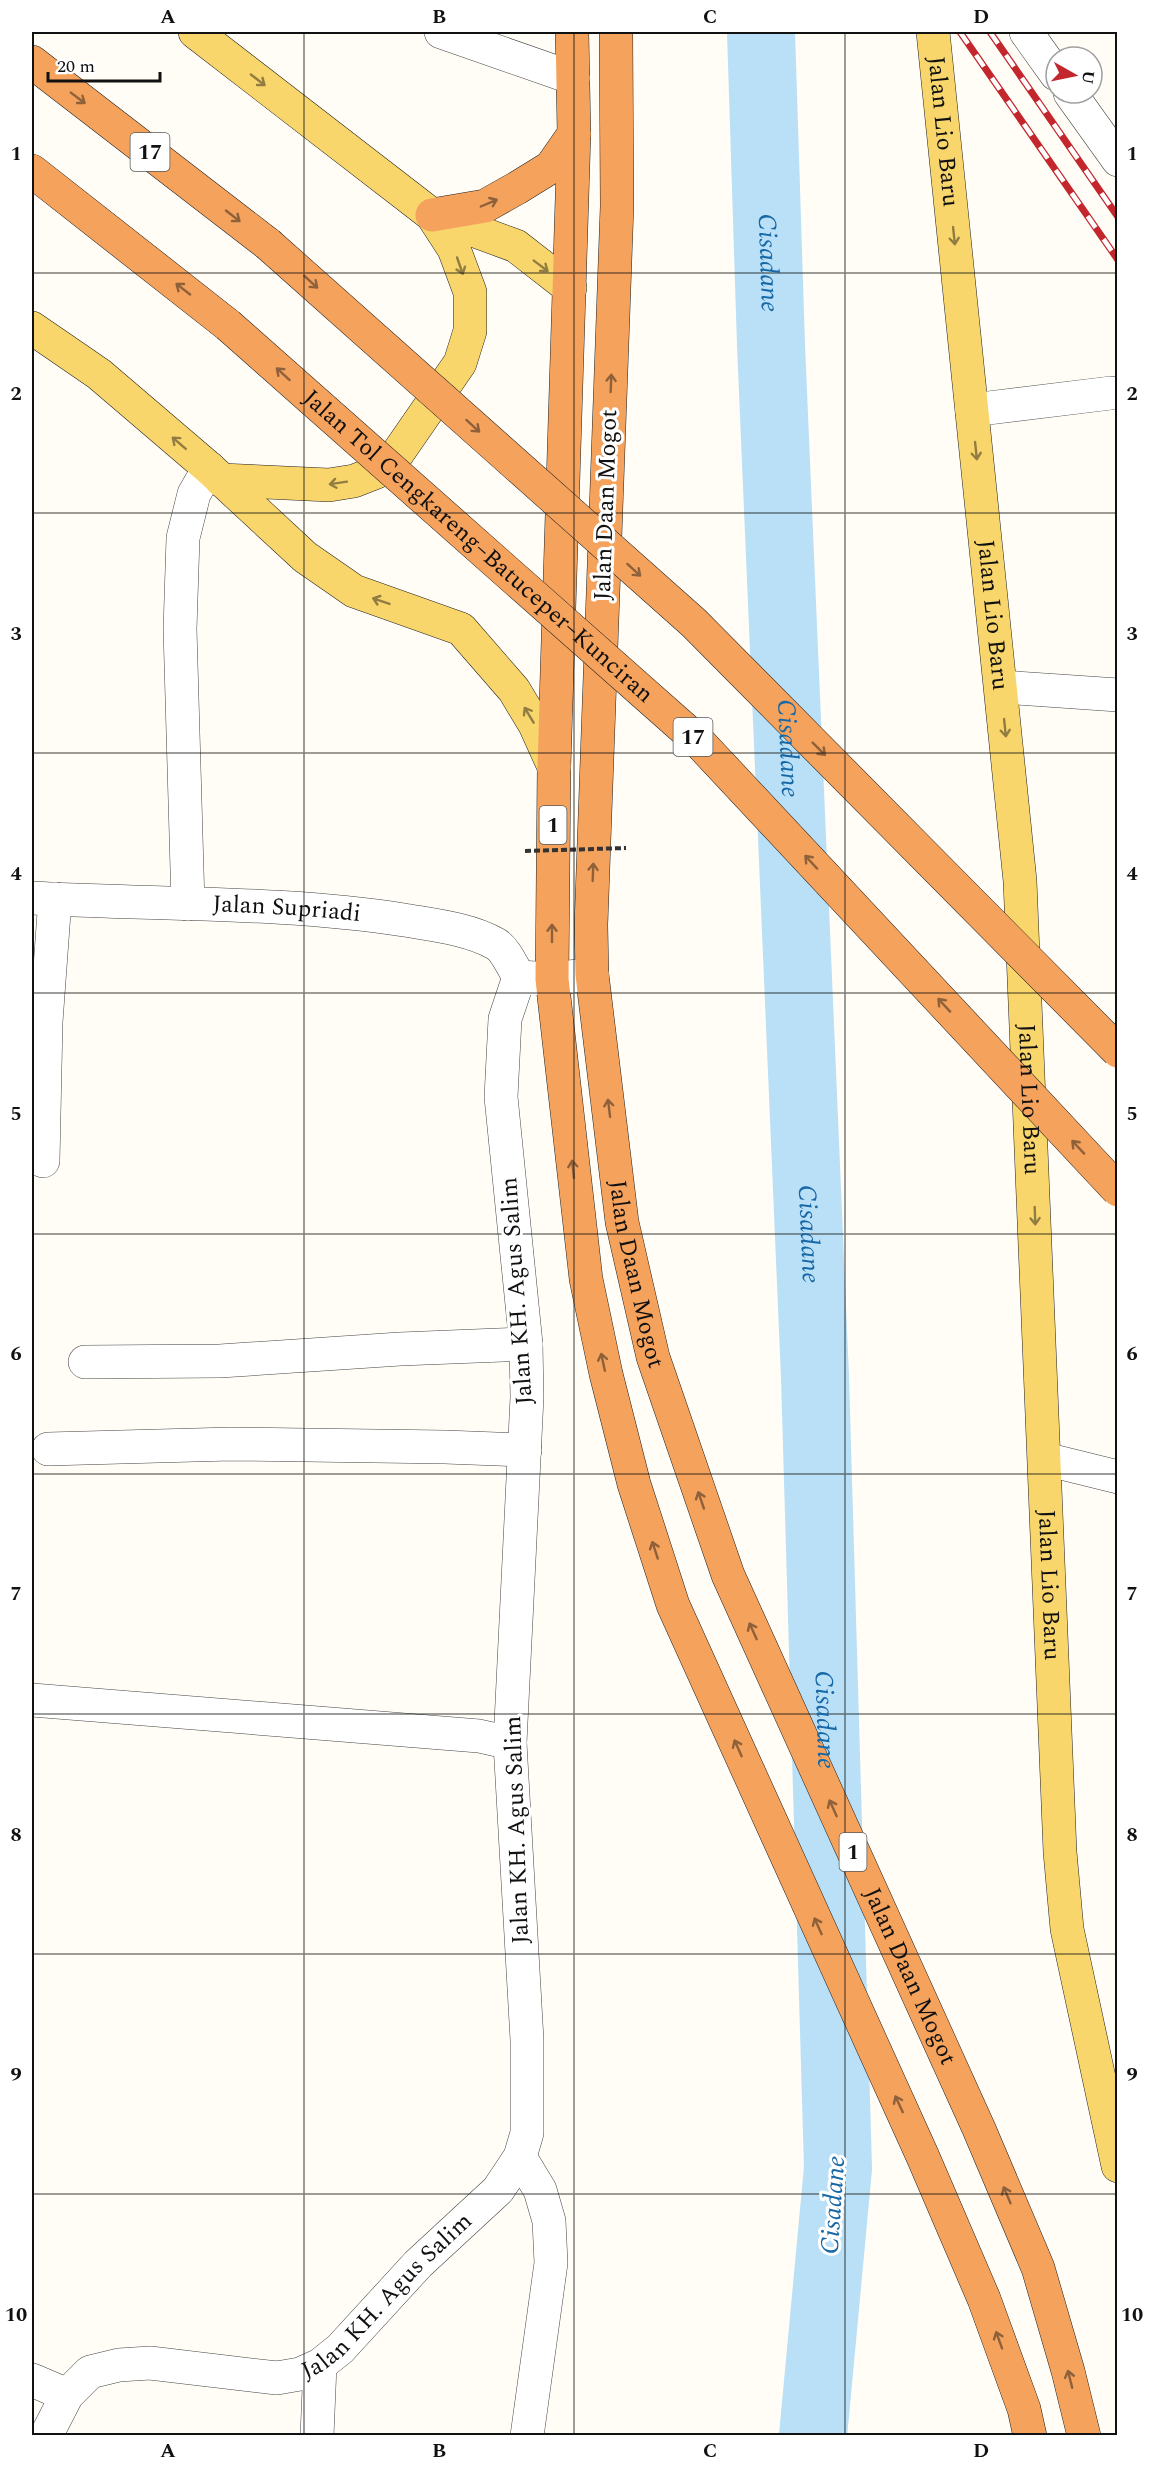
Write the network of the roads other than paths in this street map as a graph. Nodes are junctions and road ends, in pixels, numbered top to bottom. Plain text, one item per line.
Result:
1 (441, 32) edge
2 (572, 32) edge
3 (616, 32) edge
4 (933, 32) edge
5 (1026, 32) edge
6 (209, 36) edge
7 (1044, 57) edge
8 (32, 62) edge
9 (573, 78) junction
10 (1079, 105) edge
11 (574, 134) junction
12 (1118, 160) edge
13 (32, 171) edge
14 (432, 215) junction
15 (570, 288) junction
16 (32, 328) edge
17 (1111, 393) dead end
18 (972, 410) junction
19 (208, 481) junction
20 (1001, 687) junction
21 (1118, 695) edge
22 (554, 767) junction
23 (43, 899) edge
24 (188, 904) junction
25 (592, 974) junction
26 (519, 977) junction
27 (552, 979) junction
28 (1118, 1051) edge
29 (43, 1161) dead end
30 (1118, 1190) edge
31 (526, 1344) junction
32 (85, 1362) dead end
33 (48, 1449) dead end
34 (525, 1450) junction
35 (1045, 1459) junction
36 (1118, 1477) edge
37 (32, 1700) edge
38 (510, 1743) junction
39 (520, 2157) junction
40 (1118, 2166) edge
41 (320, 2365) junction
42 (32, 2380) edge
43 (67, 2395) junction
44 (45, 2436) edge
45 (317, 2436) edge
46 (526, 2436) edge
47 (1030, 2436) edge
48 (1084, 2436) edge

1 - 9 street
2 - 9 highway, Jalan Daan Mogot / 1
25 -> 3 highway, Jalan Daan Mogot / 1
4 -> 18 main road, Jalan Lio Baru
5 - 7 street
6 -> 14 main road
8 -> 28 highway, 17, bridge
9 - 11 highway, Jalan Daan Mogot / 1
10 - 12 street
14 -> 11 highway
11 - 15 highway, Jalan Daan Mogot / 1
30 -> 13 highway, Jalan Tol Cengkareng–Batuceper–Kunciran / 17, bridge
14 -> 15 main road
14 -> 19 main road
15 - 22 highway, Jalan Daan Mogot / 1
19 -> 16 main road
17 - 18 street
18 -> 20 main road, Jalan Lio Baru
22 -> 19 main road
19 - 24 street
20 - 21 street
20 -> 35 main road, Jalan Lio Baru
27 -> 22 highway, Jalan Daan Mogot / 1
23 - 24 street, Jalan Supriadi
23 - 29 street
24 - 26 street, Jalan Supriadi
25 - 27 street
48 -> 25 highway, Jalan Daan Mogot / 1
26 - 27 street
26 - 31 street, Jalan KH. Agus Salim
47 -> 27 highway, Jalan Daan Mogot / 1
31 - 32 street
31 - 34 street, Jalan KH. Agus Salim
33 - 34 street
34 - 38 street, Jalan KH. Agus Salim
35 - 36 street
35 - 40 main road, Jalan Lio Baru
37 - 38 street
38 - 39 street, Jalan KH. Agus Salim
39 - 41 street, Jalan KH. Agus Salim
39 - 46 street
41 - 43 street, Jalan KH. Agus Salim
41 - 45 street
42 - 43 street
43 - 44 street, Jalan KH. Agus Salim

